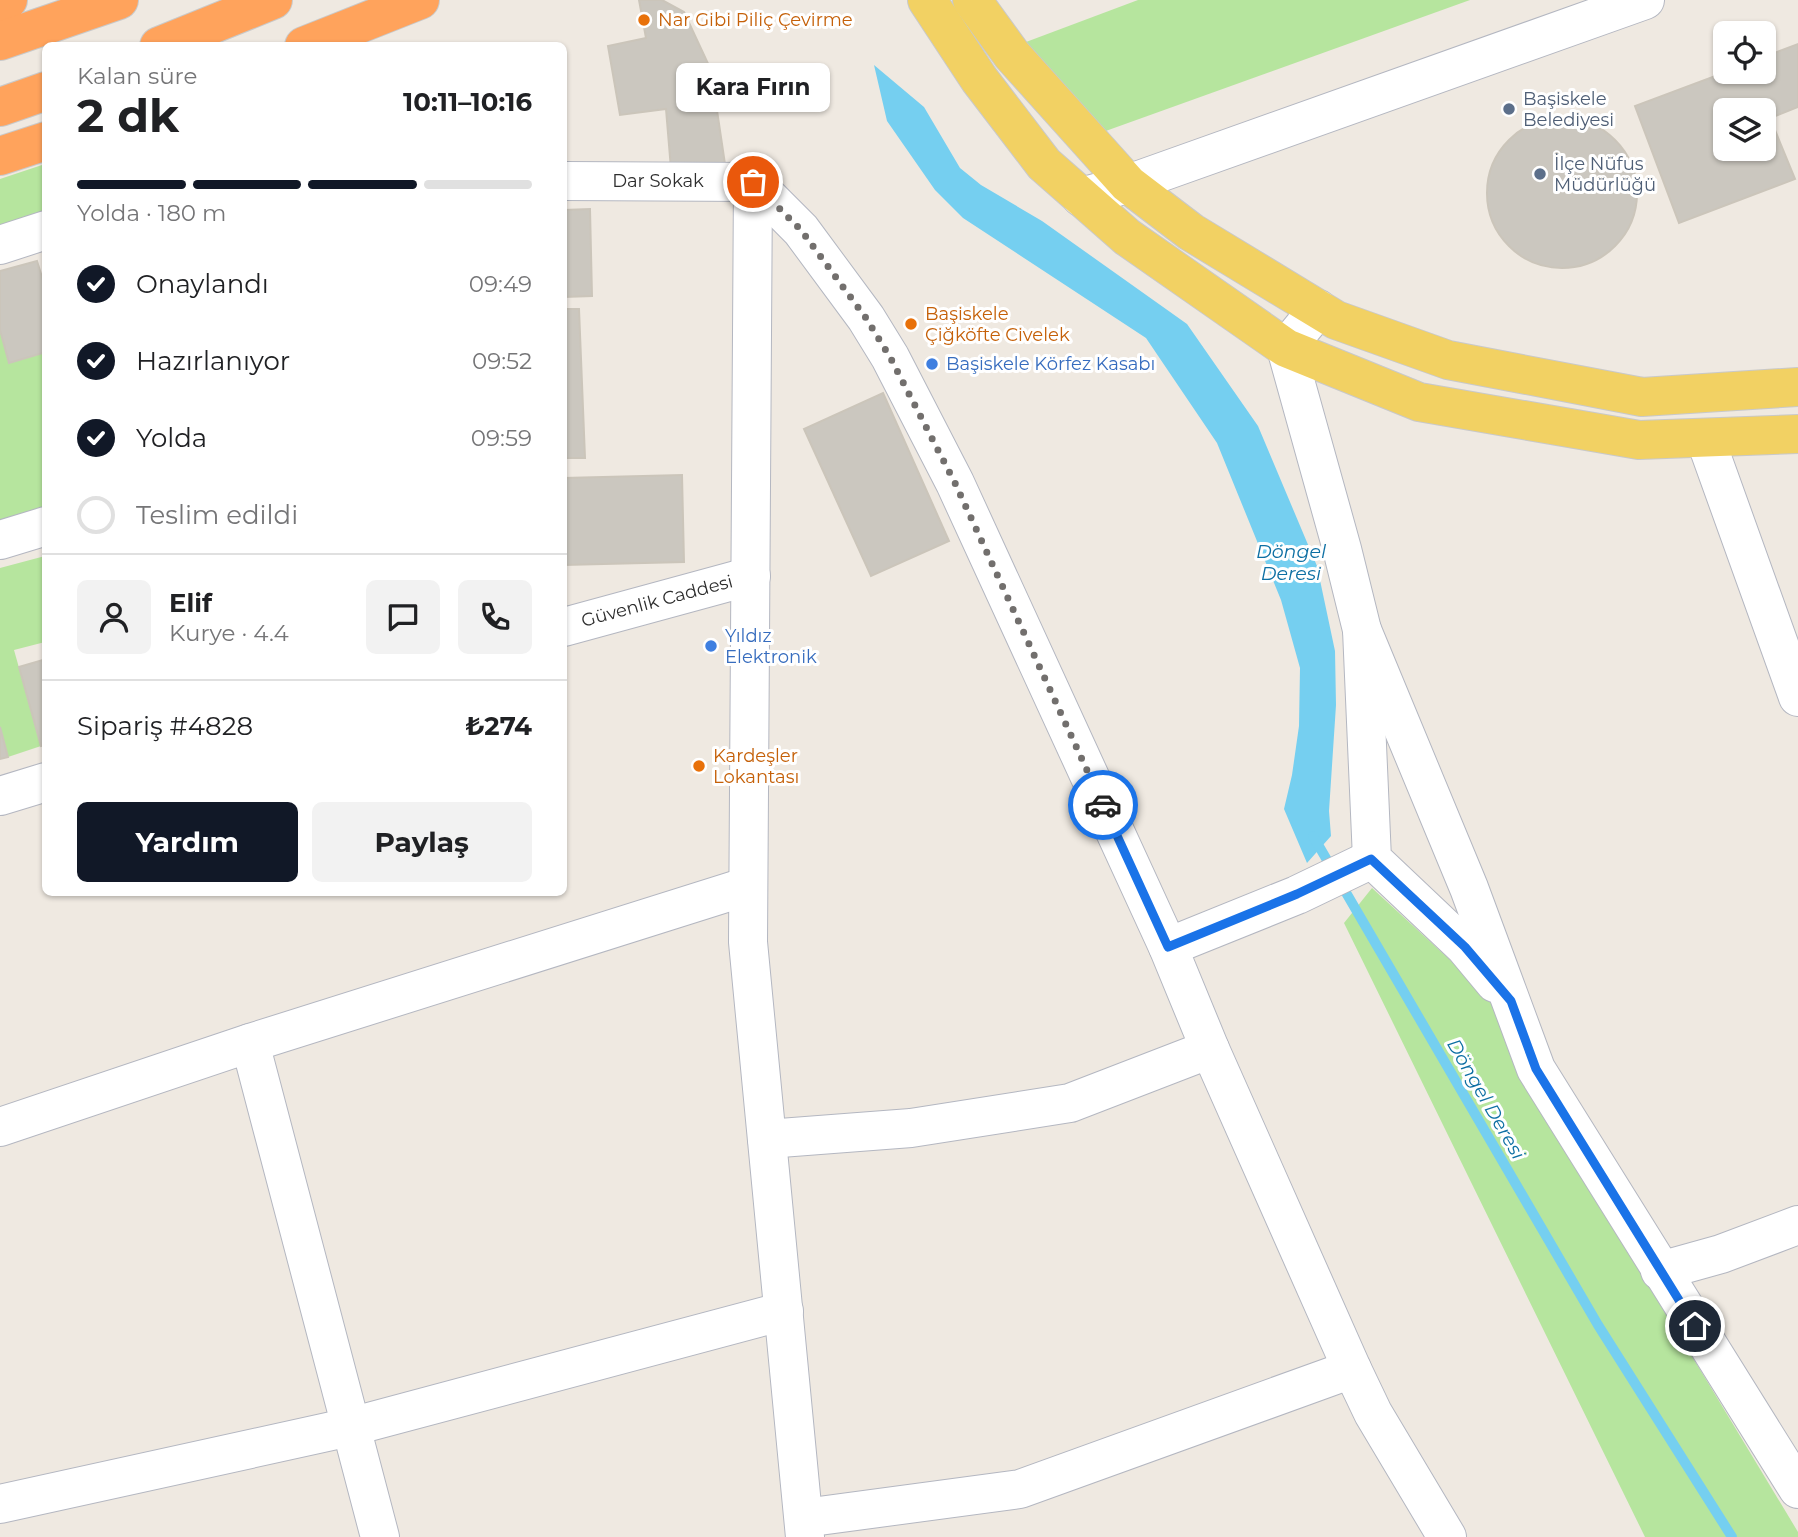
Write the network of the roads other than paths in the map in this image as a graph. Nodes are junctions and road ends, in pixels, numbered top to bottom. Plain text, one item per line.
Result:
1 (8, 0) edge
2 (119, 0) edge
3 (274, 0) edge
4 (420, 0) edge
5 (928, 0) edge
6 (972, 0) edge
7 (1646, 0) edge
8 (0, 3) edge
9 (0, 40) edge
10 (169, 42) edge
11 (314, 42) edge
12 (26, 98) edge
13 (0, 118) edge
14 (42, 142) edge
15 (0, 156) edge
16 (567, 181) edge
17 (753, 182) junction
18 (1128, 184) junction
19 (1081, 197) junction
20 (42, 231) edge
21 (0, 245) edge
22 (1318, 309) junction
23 (1286, 348) junction
24 (1798, 387) edge
25 (1798, 434) edge
26 (1704, 438) junction
27 (42, 527) edge
28 (0, 540) edge
29 (751, 576) junction
30 (567, 626) edge
31 (1362, 630) junction
32 (1798, 696) edge
33 (42, 783) edge
34 (0, 796) edge
35 (1371, 859) junction
36 (748, 886) junction
37 (1168, 947) junction
38 (1511, 1001) junction
39 (250, 1043) junction
40 (1210, 1049) junction
41 (0, 1127) edge
42 (767, 1139) junction
43 (1798, 1224) edge
44 (1660, 1271) junction
45 (784, 1311) junction
46 (1352, 1369) junction
47 (350, 1427) junction
48 (1798, 1489) edge
49 (0, 1504) edge
50 (805, 1527) edge
51 (380, 1537) edge
52 (1447, 1537) edge

1 - 8 highway
2 - 9 highway
3 - 10 highway
4 - 11 highway
5 - 19 main road
6 - 18 main road
7 - 18 street
12 - 13 highway
14 - 15 highway
16 - 17 street, Dar Sokak
17 - 29 street
17 - 37 street
18 - 19 street
18 - 22 main road
19 - 23 main road
20 - 21 street
22 - 23 street
22 - 24 main road
23 - 26 main road
23 - 31 street
25 - 26 main road
26 - 32 street
27 - 28 street
29 - 30 street, Güvenlik Caddesi
29 - 36 street
31 - 35 street
31 - 38 street
33 - 34 street
35 - 37 street
35 - 38 street
36 - 39 street
36 - 42 street
37 - 40 street
38 - 44 street
39 - 41 street
39 - 47 street
40 - 42 street
40 - 46 street
42 - 45 street
43 - 44 street
44 - 48 street
45 - 47 street
45 - 50 street
46 - 50 street
46 - 52 street
47 - 49 street
47 - 51 street

